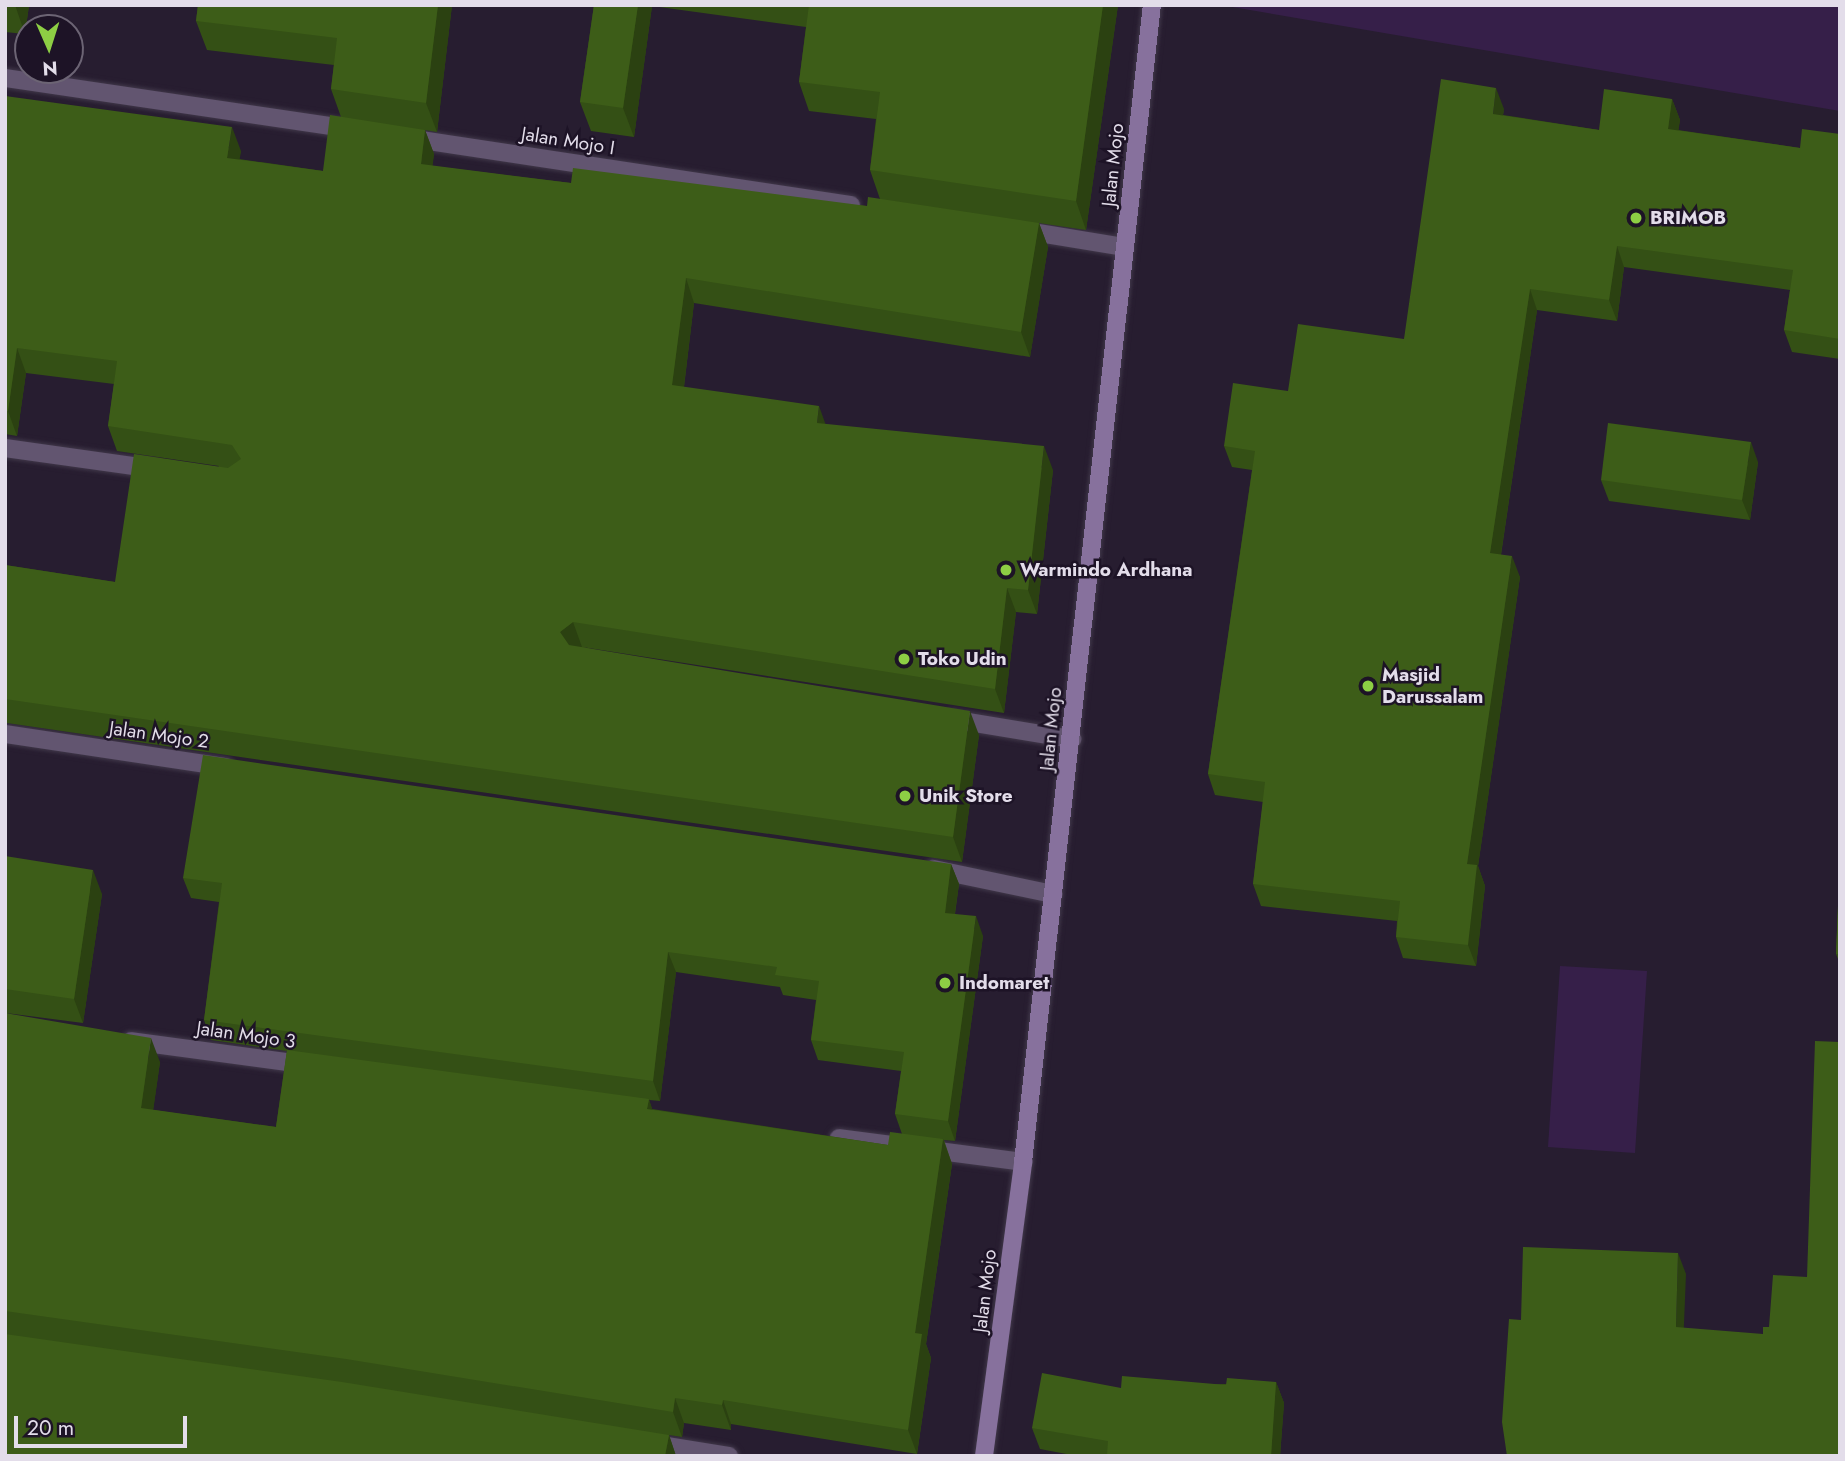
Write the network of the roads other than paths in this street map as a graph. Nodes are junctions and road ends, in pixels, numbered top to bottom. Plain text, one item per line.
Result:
1 (1152, 5) edge
2 (5, 78) edge
3 (363, 131) edge
4 (390, 136) edge
5 (872, 208) edge
6 (995, 226) edge
7 (1124, 247) junction
8 (5, 447) edge
9 (170, 471) edge
10 (935, 717) edge
11 (5, 734) edge
12 (1072, 739) junction
13 (239, 768) edge
14 (911, 866) edge
15 (1053, 894) junction
16 (116, 1039) edge
17 (323, 1067) edge
18 (820, 1135) edge
19 (1023, 1162) junction
20 (635, 1440) edge
21 (729, 1456) edge
22 (984, 1456) edge

1 - 7 street, Jalan Mojo
2 - 3 street
4 - 5 street, Jalan Mojo I
6 - 7 street
7 - 12 street, Jalan Mojo
8 - 9 street
10 - 12 street
11 - 13 street, Jalan Mojo 2
12 - 15 street, Jalan Mojo
14 - 15 street
15 - 19 street, Jalan Mojo
16 - 17 street, Jalan Mojo 3
18 - 19 street
19 - 22 street, Jalan Mojo
20 - 21 street

